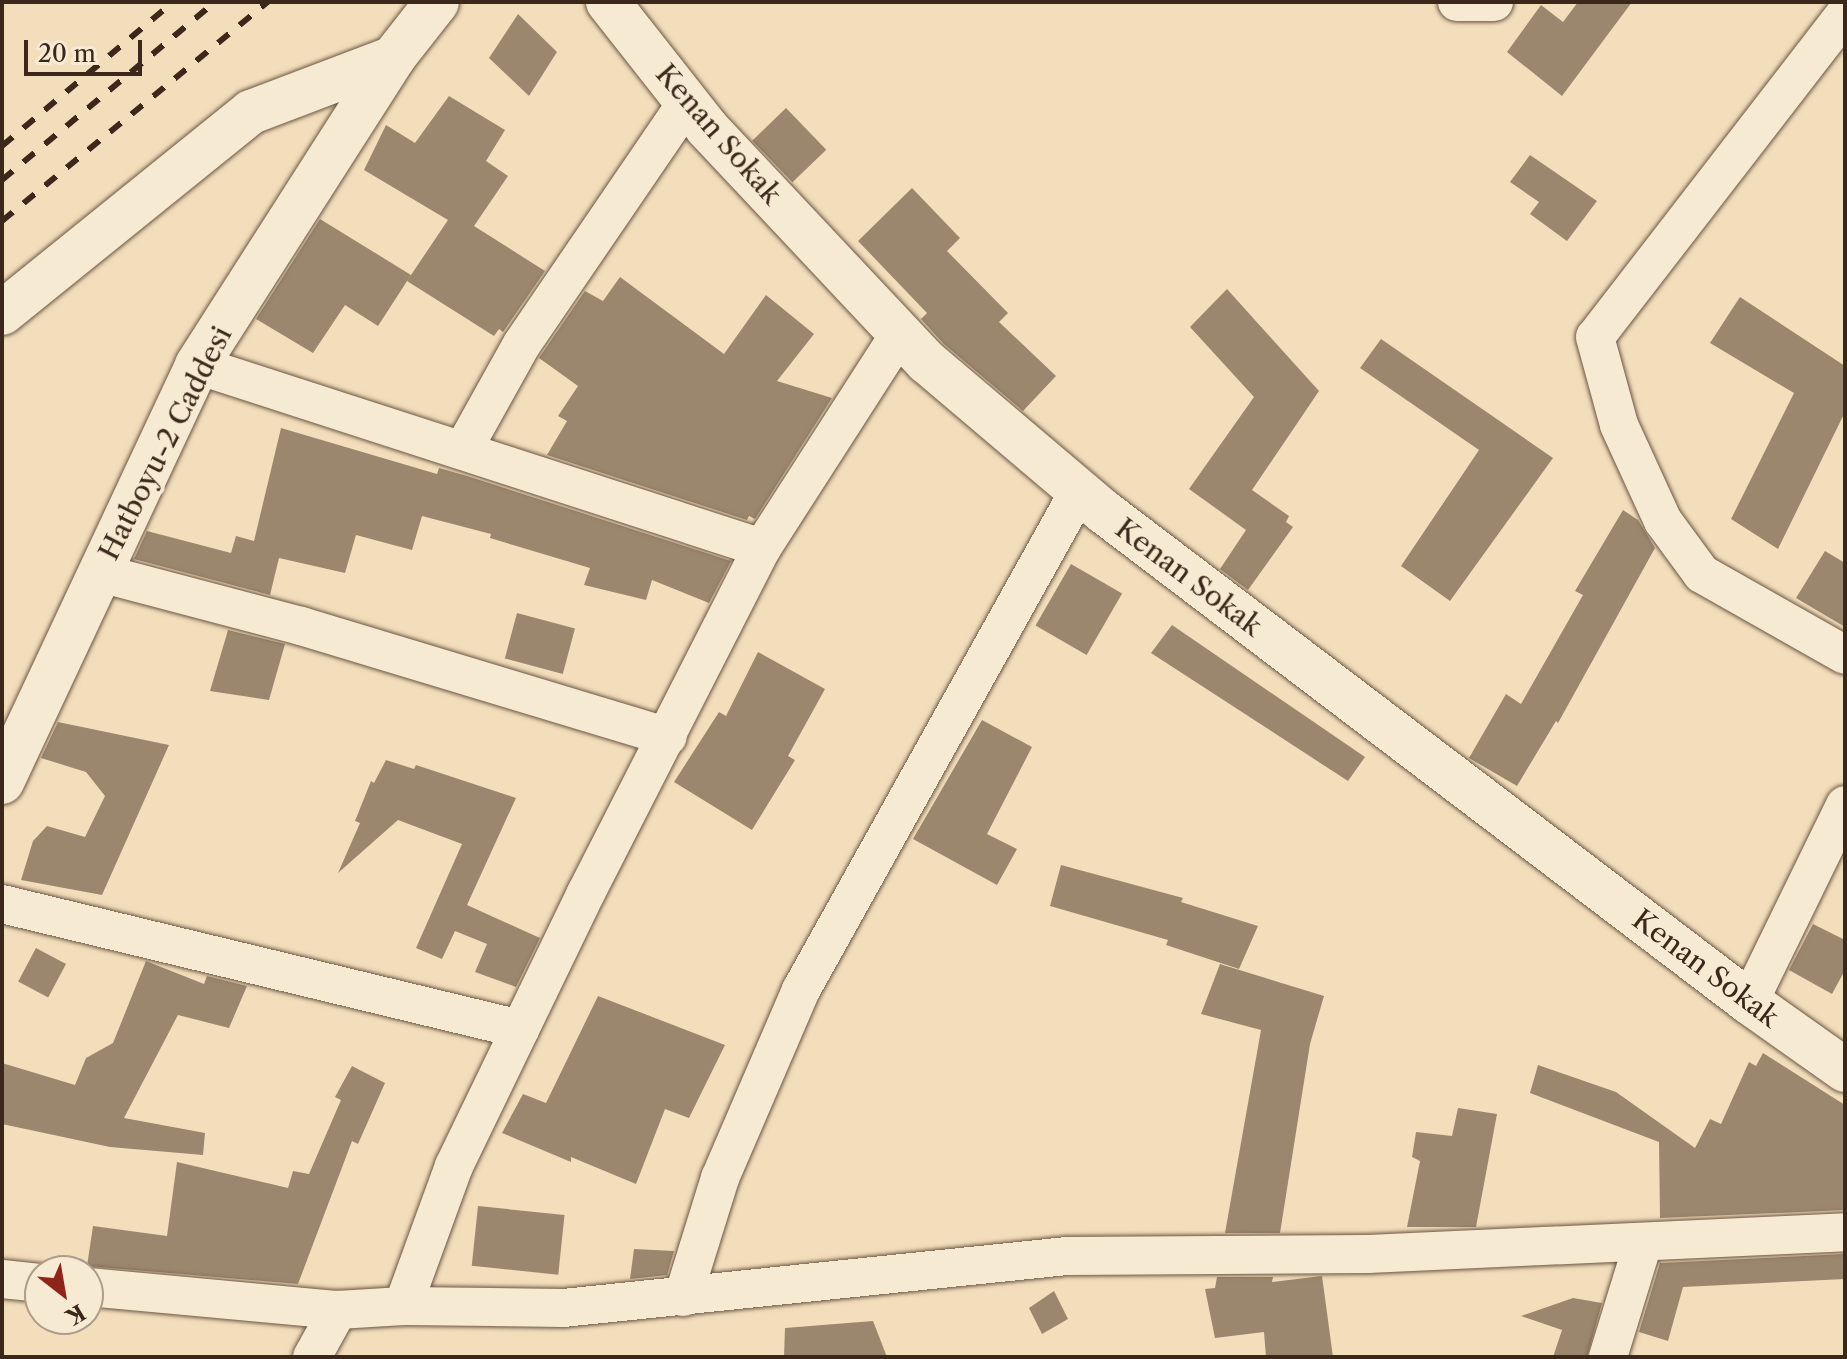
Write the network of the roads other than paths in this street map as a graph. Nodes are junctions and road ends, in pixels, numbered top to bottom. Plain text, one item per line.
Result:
1 (437, 2) edge
2 (608, 2) edge
3 (1457, 2) edge
4 (1494, 2) edge
5 (1845, 14) edge
6 (393, 58) junction
7 (687, 102) junction
8 (2, 313) edge
9 (900, 333) junction
10 (197, 365) junction
11 (464, 448) junction
12 (1079, 491) junction
13 (762, 548) junction
14 (100, 573) junction
15 (1845, 655) edge
16 (668, 737) junction
17 (2, 782) edge
18 (1845, 805) edge
19 (2, 904) edge
20 (1749, 1002) junction
21 (520, 1029) junction
22 (1845, 1070) edge
23 (1845, 1232) edge
24 (1643, 1243) junction
25 (2, 1279) edge
26 (24, 1281) edge
27 (104, 1288) edge
28 (683, 1297) junction
29 (403, 1306) junction
30 (338, 1310) junction
31 (312, 1357) edge
32 (1608, 1357) edge

1 - 6 street, Hatboyu-2 Caddesi
2 - 7 street, Kenan Sokak
3 - 4 street
5 - 15 street
6 - 8 street
6 - 10 street, Hatboyu-2 Caddesi
7 - 9 street, Kenan Sokak
7 - 11 street
9 - 12 street, Kenan Sokak
9 - 13 street
10 - 11 street
10 - 14 street, Hatboyu-2 Caddesi
11 - 13 street
12 - 20 street, Kenan Sokak
12 - 28 street
13 - 16 street
14 - 16 street
14 - 17 street, Hatboyu-2 Caddesi
16 - 21 street
18 - 20 street
19 - 21 street
20 - 22 street, Kenan Sokak
21 - 29 street
23 - 24 street
24 - 28 street
24 - 32 street
25 - 26 street
27 - 30 street
28 - 29 street
29 - 30 street
30 - 31 street

